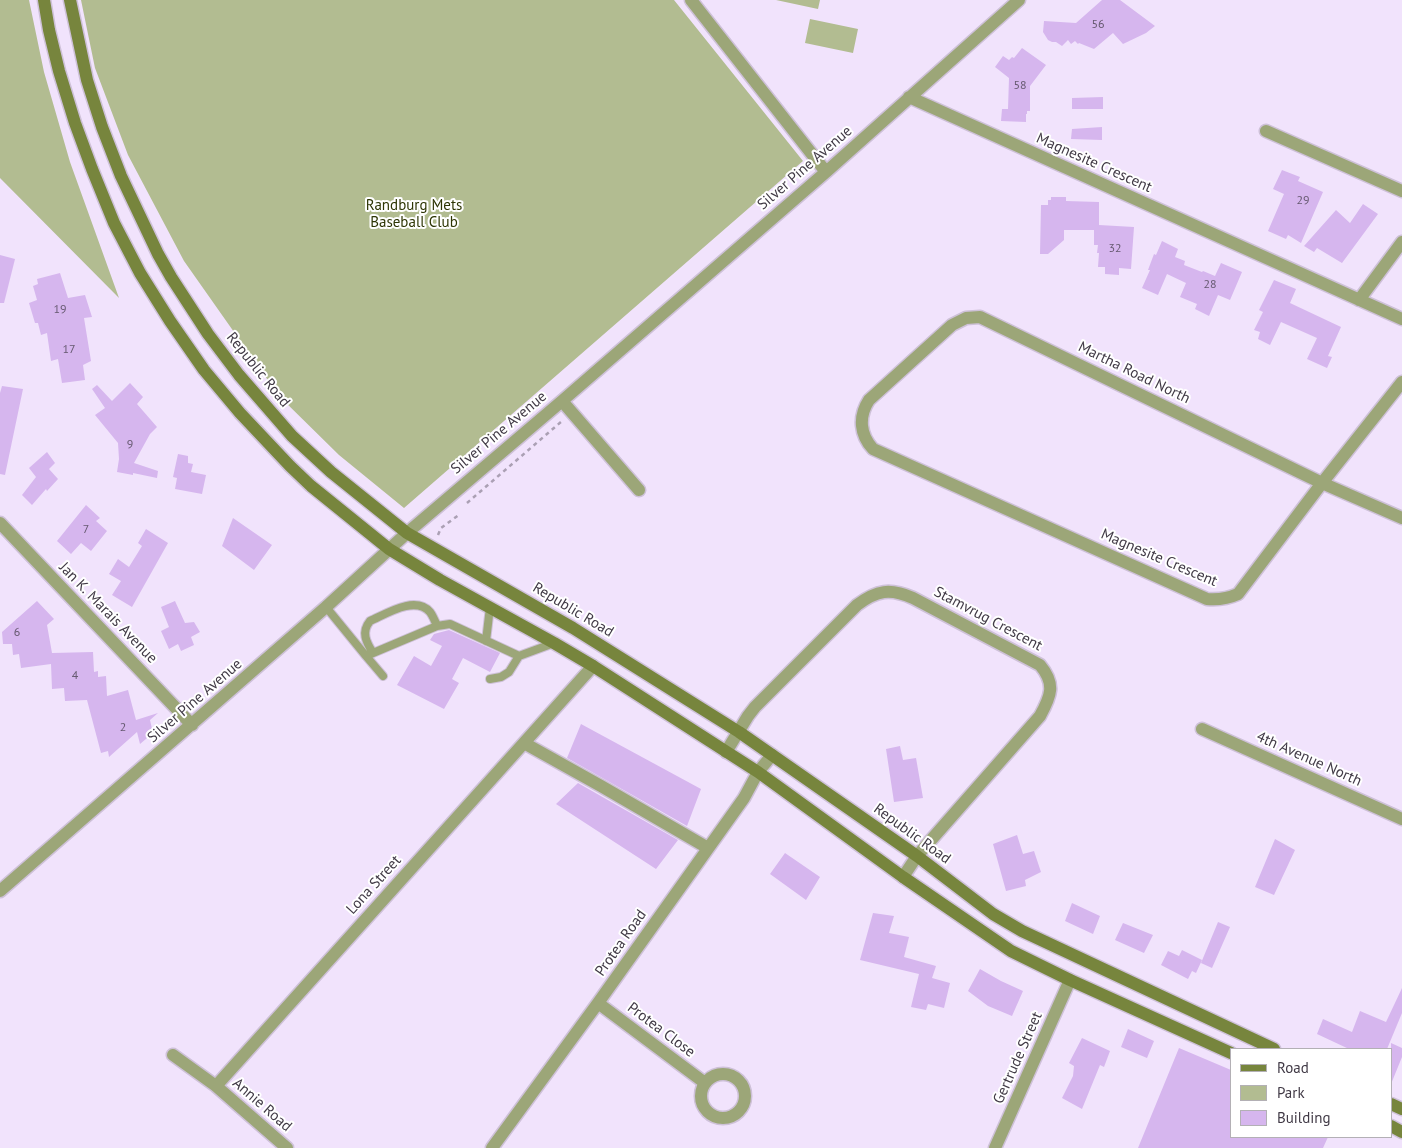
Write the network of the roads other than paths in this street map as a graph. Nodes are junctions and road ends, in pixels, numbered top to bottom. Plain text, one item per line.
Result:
1 (44, 0) edge
2 (70, 0) edge
3 (691, 0) edge
4 (1019, 0) edge
5 (909, 97) junction
6 (1266, 131) dead end
7 (826, 172) junction
8 (1402, 191) edge
9 (1402, 242) edge
10 (1359, 300) junction
11 (1402, 319) edge
12 (1402, 382) edge
13 (869, 400) joint
14 (562, 402) junction
15 (1322, 482) junction
16 (639, 490) dead end
17 (1402, 518) edge
18 (0, 523) edge
19 (407, 532) junction
20 (390, 549) junction
21 (326, 607) junction
22 (490, 607) junction
23 (438, 626) junction
24 (486, 641) junction
25 (554, 643) junction
26 (369, 654) junction
27 (519, 656) junction
28 (592, 666) junction
29 (383, 676) dead end
30 (490, 678) dead end
31 (192, 724) junction
32 (1202, 728) dead end
33 (739, 732) junction
34 (524, 743) junction
35 (726, 752) junction
36 (772, 755) junction
37 (758, 772) junction
38 (1402, 819) edge
39 (708, 848) junction
40 (917, 856) junction
41 (903, 877) junction
42 (0, 891) edge
43 (1070, 980) junction
44 (598, 1003) junction
45 (1272, 1048) edge
46 (1230, 1054) edge
47 (173, 1055) dead end
48 (705, 1083) dead end
49 (216, 1086) junction
50 (287, 1148) edge
51 (492, 1148) edge
52 (995, 1148) edge

1 - 20 main road
2 - 19 main road, Republic Road
3 - 7 street
4 - 5 street, Silver Pine Avenue
5 - 7 street, Silver Pine Avenue
5 - 10 street, Magnesite Crescent
6 - 8 street
7 - 14 street, Silver Pine Avenue
9 - 10 street
10 - 11 street, Magnesite Crescent
12 - 15 street, Magnesite Crescent
13 - 15 street, Martha Road North
13 - 15 street, Magnesite Crescent
14 - 16 street
14 - 19 street, Silver Pine Avenue
15 - 17 street, Martha Road North
18 - 31 street, Jan K. Marais Avenue
19 - 20 street, Silver Pine Avenue
19 - 33 main road, Republic Road
20 - 21 street, Silver Pine Avenue
20 - 22 main road
21 - 26 lane
21 - 31 street, Silver Pine Avenue
22 - 24 lane
22 - 25 main road
23 - 24 lane
23 - 26 lane
23 - 26 lane
24 - 27 lane
25 - 27 lane
25 - 28 main road
26 - 29 lane
27 - 30 lane
28 - 34 street, Lona Street
28 - 35 main road
31 - 42 street, Silver Pine Avenue
32 - 38 street, 4th Avenue North
33 - 35 street, Stamvrug Crescent
33 - 36 main road, Republic Road
33 - 40 street, Stamvrug Crescent
34 - 39 street
34 - 49 street, Lona Street
35 - 37 main road
36 - 37 street, Protea Road
36 - 40 main road, Republic Road
37 - 39 street, Protea Road
37 - 41 main road
39 - 44 street, Protea Road
40 - 41 street, Stamvrug Crescent
40 - 45 main road, Republic Road
41 - 43 main road
43 - 46 main road
43 - 52 street, Gertrude Street
44 - 48 street, Protea Close
44 - 51 street, Protea Road
47 - 49 street
49 - 50 street, Annie Road

